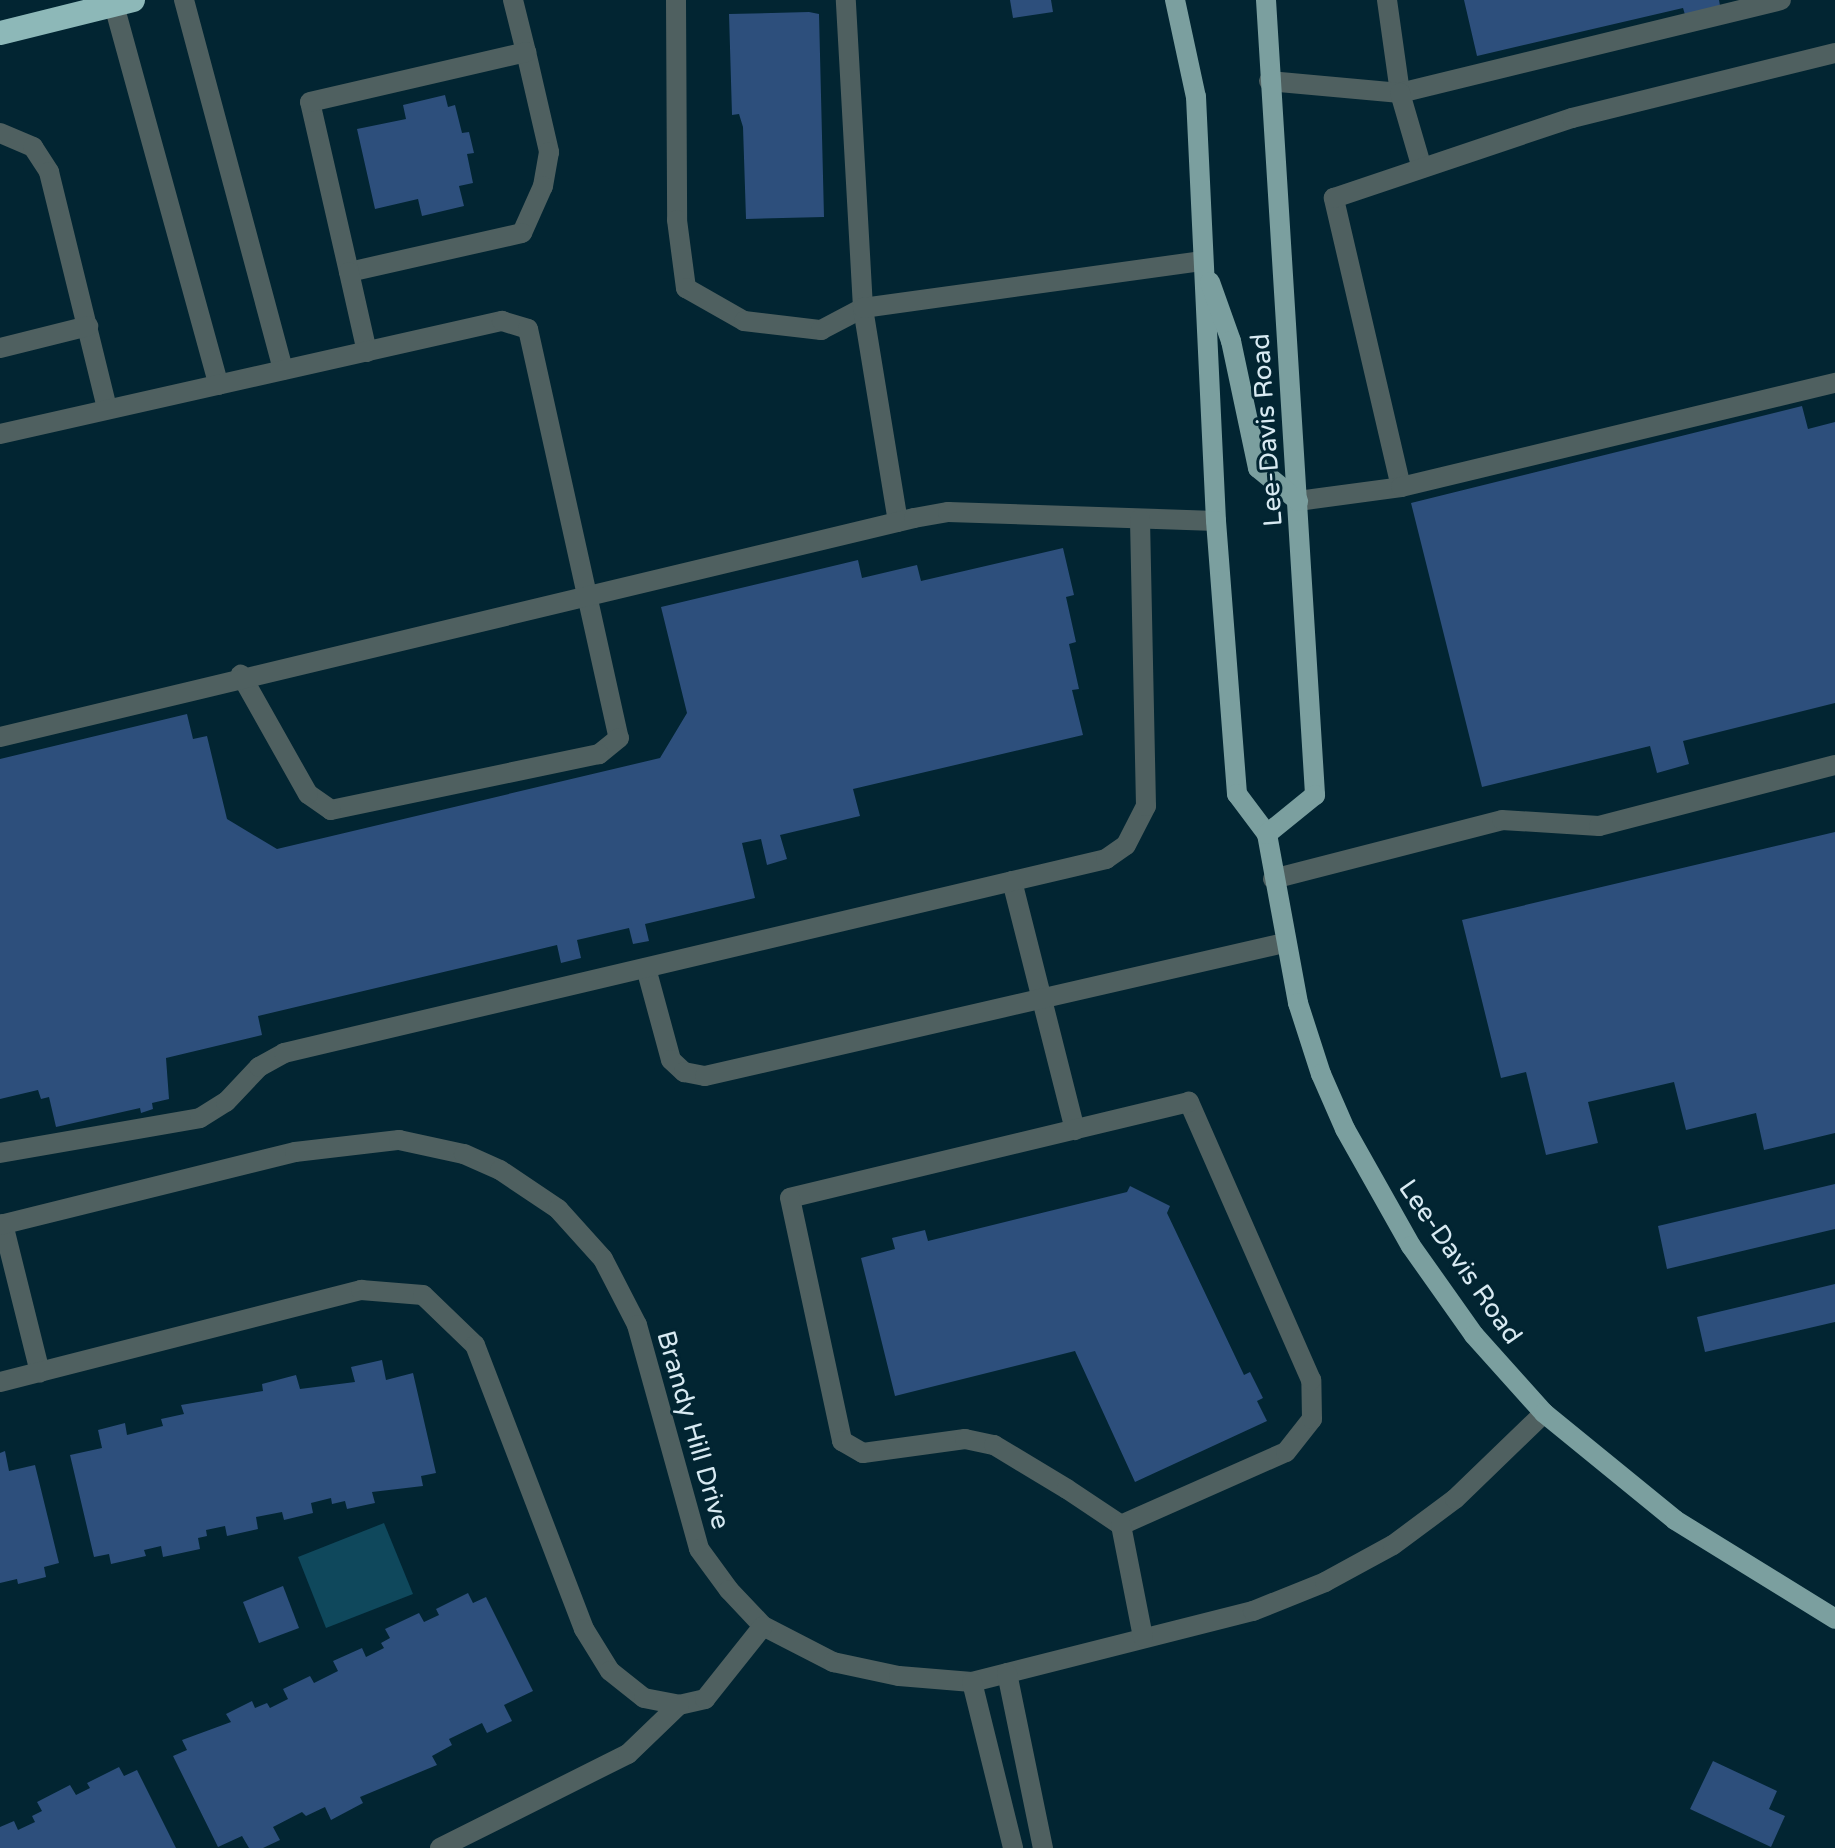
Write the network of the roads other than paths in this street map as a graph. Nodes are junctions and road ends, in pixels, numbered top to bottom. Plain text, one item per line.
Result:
1 (184, 0) edge
2 (513, 0) edge
3 (676, 0) edge
4 (846, 0) edge
5 (1175, 0) edge
6 (1266, 0) edge
7 (1387, 0) edge
8 (1781, 0) edge
9 (124, 2) edge
10 (0, 33) edge
11 (526, 52) junction
12 (1835, 53) edge
13 (1269, 81) junction
14 (1400, 93) junction
15 (0, 133) edge
16 (1422, 168) junction
17 (1203, 261) junction
18 (349, 272) junction
19 (863, 308) junction
20 (88, 326) junction
21 (0, 348) edge
22 (367, 352) junction
23 (283, 370) junction
24 (1835, 383) edge
25 (219, 385) junction
26 (107, 409) junction
27 (0, 434) edge
28 (1401, 487) junction
29 (1298, 501) junction
30 (1140, 519) junction
31 (1216, 521) junction
32 (898, 522) junction
33 (588, 597) junction
34 (241, 675) junction
35 (0, 737) edge
36 (1835, 765) edge
37 (1267, 834) junction
38 (1273, 879) junction
39 (1012, 881) junction
40 (1284, 943) junction
41 (646, 968) junction
42 (1042, 999) junction
43 (1075, 1130) junction
44 (0, 1153) edge
45 (1, 1225) edge
46 (40, 1372) junction
47 (0, 1382) edge
48 (1544, 1413) junction
49 (1121, 1525) junction
50 (1835, 1619) edge
51 (763, 1626) junction
52 (1143, 1637) junction
53 (1007, 1673) junction
54 (972, 1682) junction
55 (679, 1705) junction
56 (440, 1848) edge
57 (1013, 1848) edge
58 (1043, 1848) edge

1 - 23 street
2 - 11 street
3 - 19 street
4 - 19 street
5 - 17 main road, Lee-Davis Road
6 - 13 main road, Lee-Davis Road
7 - 14 street
8 - 14 street
9 - 10 highway
9 - 25 street
11 - 18 street
11 - 18 street
12 - 16 street
13 - 14 street
13 - 29 main road, Lee-Davis Road
14 - 16 street
15 - 20 street
16 - 28 street
17 - 19 street
17 - 29 main road
17 - 31 main road, Lee-Davis Road
18 - 22 street
19 - 32 street
20 - 21 street
20 - 26 street
22 - 23 street
22 - 33 street
23 - 25 street
24 - 28 street
25 - 26 street
26 - 27 street
28 - 29 street
29 - 37 main road, Lee-Davis Road
30 - 31 street
30 - 32 street
30 - 39 street
31 - 37 main road, Lee-Davis Road
32 - 33 street
33 - 34 street
33 - 34 street
34 - 35 street
36 - 38 street
37 - 38 main road, Lee-Davis Road
38 - 40 main road, Lee-Davis Road
39 - 41 street
39 - 42 street
40 - 42 street
40 - 48 main road, Lee-Davis Road
41 - 42 street
41 - 44 street
42 - 43 street
43 - 49 street
43 - 49 street
45 - 46 street
45 - 51 street, Brandy Hill Drive
46 - 47 street
46 - 55 street
48 - 50 main road, Lee-Davis Road
48 - 52 street, Brandy Hill Drive
49 - 52 street
51 - 54 street, Brandy Hill Drive
51 - 55 street
52 - 53 street, Brandy Hill Drive
53 - 54 street, Brandy Hill Drive
53 - 58 street
54 - 57 street
55 - 56 street

